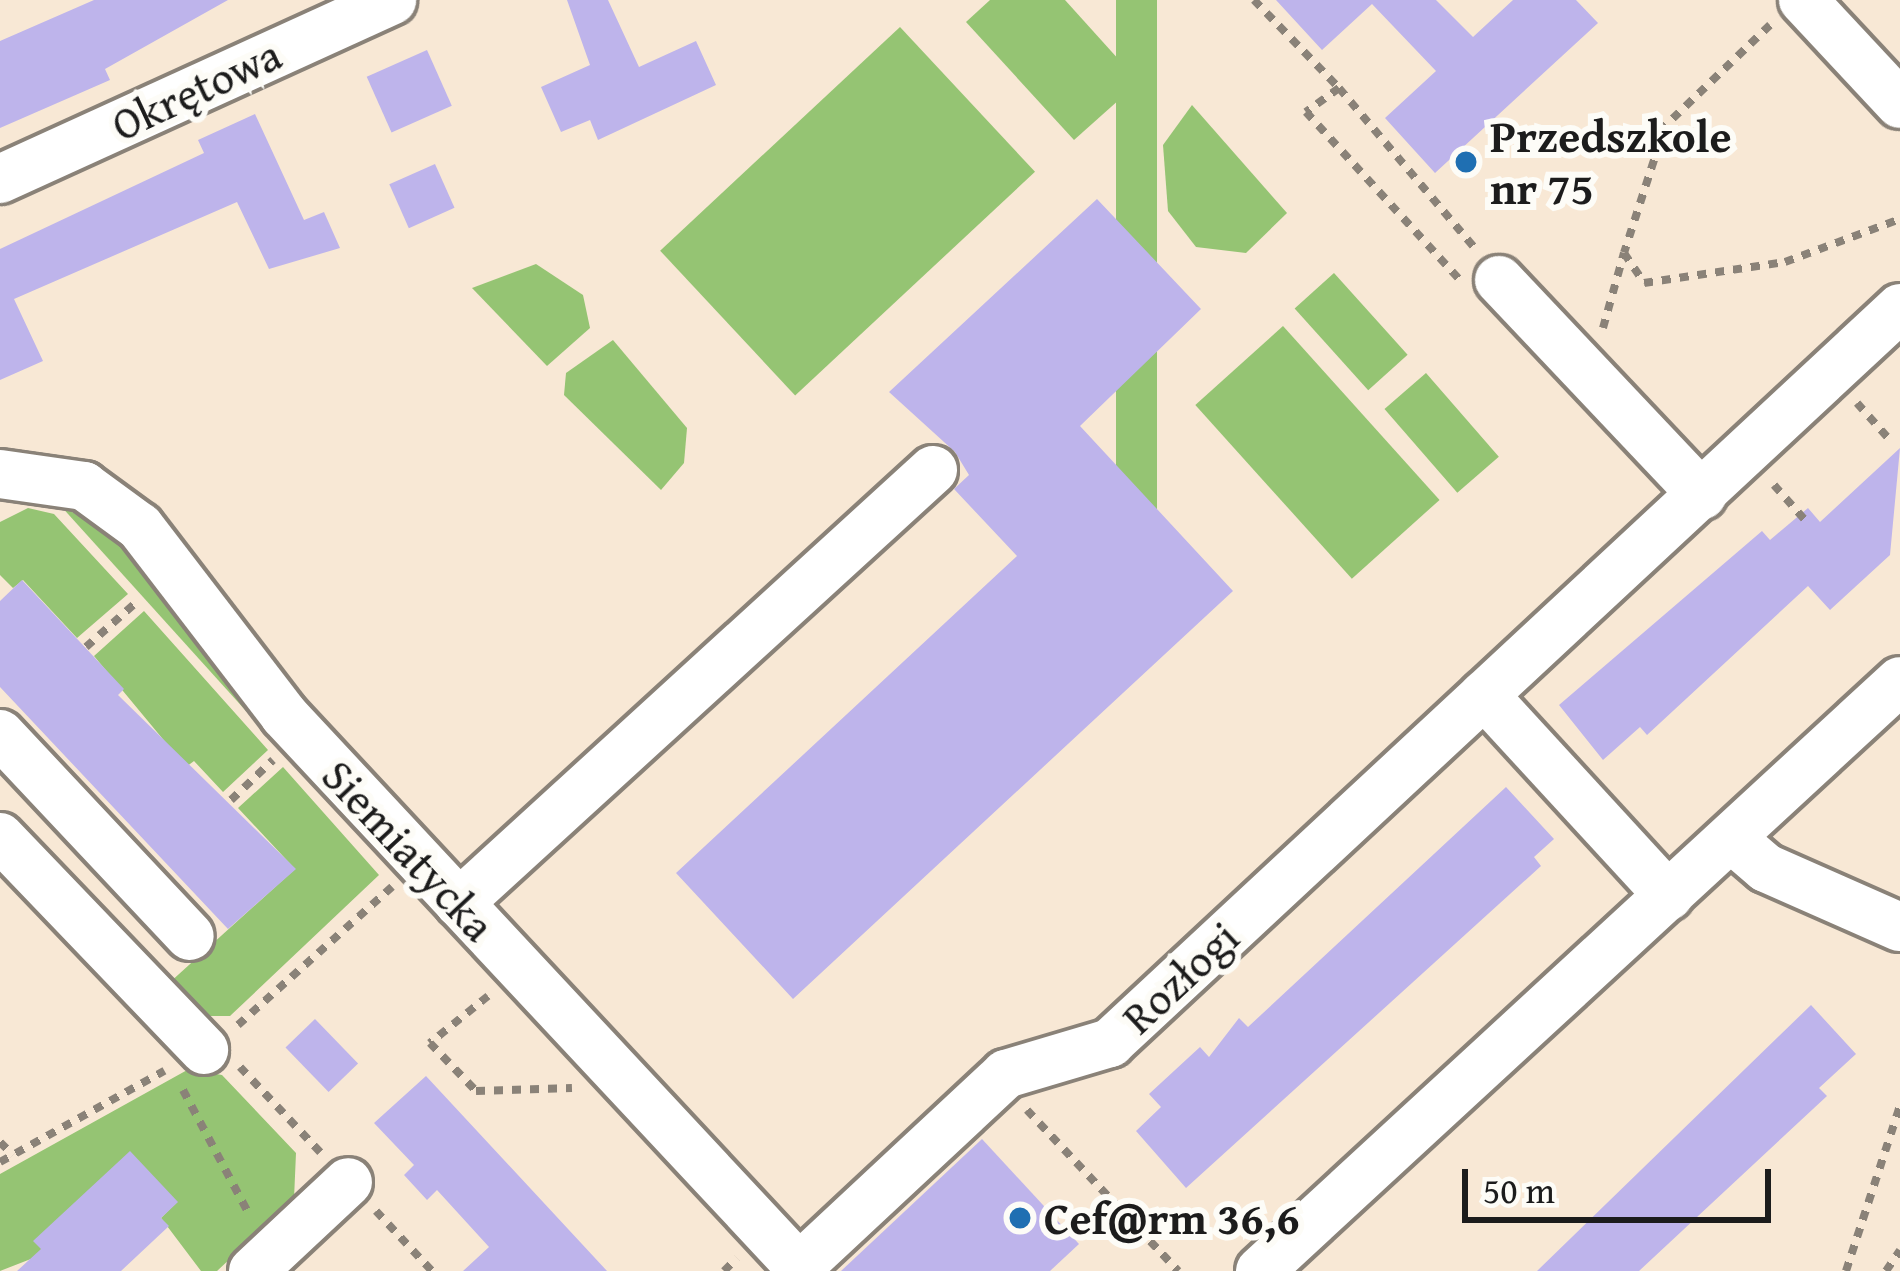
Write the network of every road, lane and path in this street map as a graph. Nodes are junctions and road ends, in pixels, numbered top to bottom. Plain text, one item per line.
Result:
1 (392, 0) edge
2 (1792, 8) edge
3 (1339, 88) dead end
4 (1900, 104) edge
5 (0, 179) edge
6 (1900, 219) edge
7 (1624, 253) junction
8 (1618, 275) junction
9 (1499, 280) joint
10 (1644, 283) junction
11 (1900, 308) edge
12 (1589, 375) junction
13 (1839, 384) dead end
14 (1891, 440) dead end
15 (933, 470) dead end
16 (0, 474) edge
17 (1767, 477) dead end
18 (1702, 495) junction
19 (1805, 520) dead end
20 (139, 600) dead end
21 (86, 647) dead end
22 (1900, 681) edge
23 (1484, 694) junction
24 (0, 734) edge
25 (279, 755) dead end
26 (231, 800) dead end
27 (88, 827) junction
28 (0, 837) edge
29 (1731, 838) junction
30 (37, 877) junction
31 (1669, 896) junction
32 (458, 903) junction
33 (1900, 927) edge
34 (190, 936) dead end
35 (494, 991) dead end
36 (187, 1058) joint
37 (999, 1080) junction
38 (586, 1088) dead end
39 (1900, 1106) edge
40 (0, 1142) edge
41 (13, 1155) dead end
42 (348, 1181) dead end
43 (1900, 1250) edge
44 (262, 1263) edge
45 (801, 1269) edge
46 (1178, 1271) edge
47 (1260, 1271) edge
48 (1846, 1271) edge
49 (1886, 1271) edge

1 - 5 street, Okrętowa
2 - 4 street
2 - 7 path
3 - 9 path
6 - 10 path
7 - 8 path
7 - 10 path
8 - 10 path
8 - 12 path
9 - 12 street
11 - 18 street, Rozłogi
12 - 18 street
13 - 14 path
15 - 32 street
16 - 32 street, Siemiatycka
17 - 19 path
18 - 23 street, Rozłogi
20 - 21 path
22 - 29 street
23 - 31 street
23 - 37 street, Rozłogi
24 - 27 street
25 - 26 path
27 - 30 street
27 - 34 street
28 - 30 street
29 - 31 street
29 - 33 street
30 - 36 street
31 - 47 street
32 - 45 street, Siemiatycka
35 - 38 path
36 - 44 path
37 - 45 street, Rozłogi
37 - 46 path
39 - 48 path
40 - 41 path
42 - 44 street
43 - 49 path

